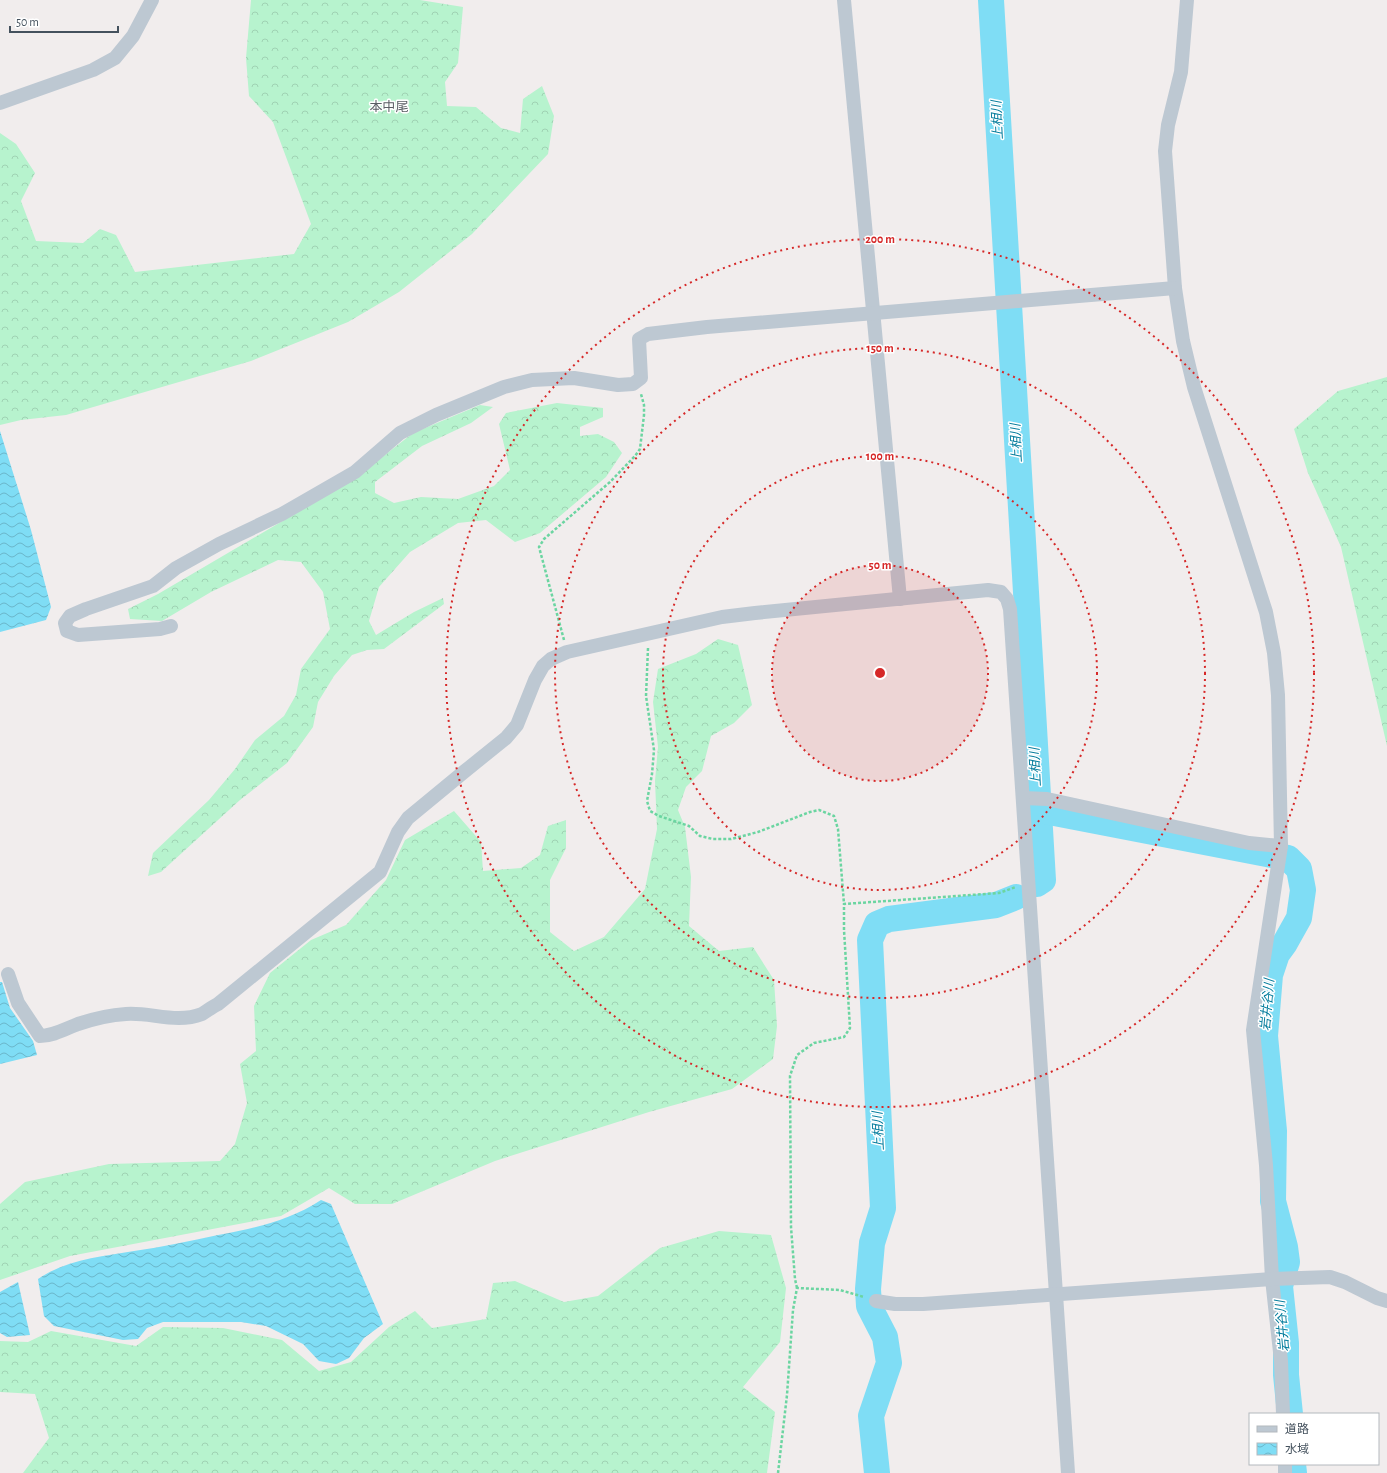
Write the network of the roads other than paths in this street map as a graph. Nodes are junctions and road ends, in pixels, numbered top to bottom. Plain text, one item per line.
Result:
1 (152, 0) edge
2 (844, 0) edge
3 (1187, 0) edge
4 (0, 102) edge
5 (1175, 288) junction
6 (873, 314) junction
7 (900, 599) junction
8 (171, 626) dead end
9 (1026, 798) junction
10 (1280, 853) junction
11 (8, 974) dead end
12 (1272, 1279) junction
13 (1056, 1295) junction
14 (876, 1301) road end
15 (1387, 1301) edge
16 (1283, 1413) edge
17 (1068, 1473) edge

1 - 4 street
2 - 6 street
3 - 5 street
5 - 6 street
5 - 10 street
6 - 7 street
6 - 8 street
7 - 9 street
7 - 11 street
9 - 10 street
9 - 13 street
10 - 12 street
12 - 13 street
12 - 15 street
12 - 16 street
13 - 14 street
13 - 17 street

